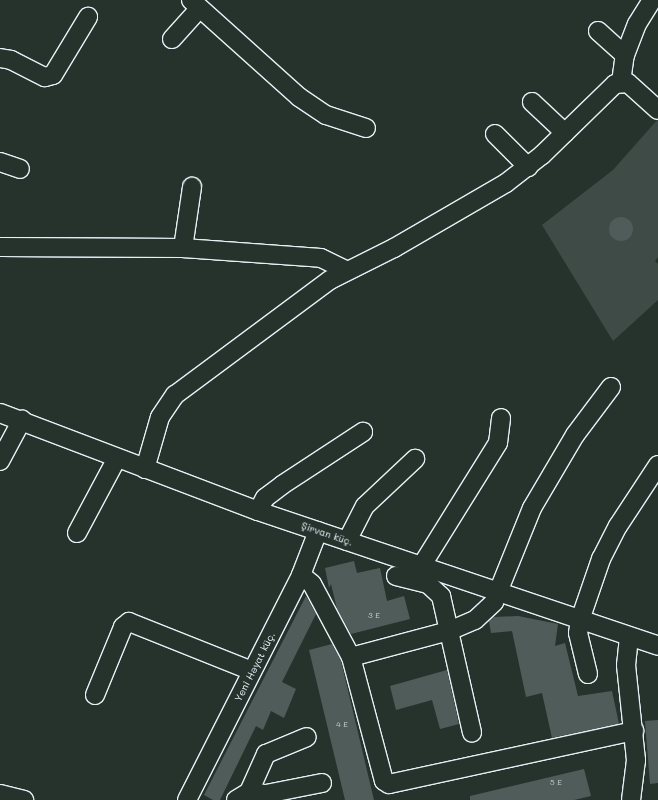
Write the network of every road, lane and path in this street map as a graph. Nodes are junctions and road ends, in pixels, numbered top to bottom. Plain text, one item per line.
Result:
1 (652, 0) edge
2 (195, 4) edge
3 (88, 17) dead end
4 (598, 31) dead end
5 (172, 39) dead end
6 (625, 55) junction
7 (0, 58) edge
8 (621, 82) junction
9 (532, 102) dead end
10 (658, 110) edge
11 (366, 128) dead end
12 (566, 133) junction
13 (495, 134) dead end
14 (0, 162) edge
15 (528, 167) junction
16 (20, 169) dead end
17 (192, 187) dead end
18 (0, 247) edge
19 (183, 248) junction
20 (346, 270) junction
21 (611, 387) dead end
22 (0, 413) edge
23 (501, 418) dead end
24 (22, 420) junction
25 (364, 432) dead end
26 (117, 458) junction
27 (416, 459) dead end
28 (0, 461) edge
29 (658, 465) edge
30 (145, 469) junction
31 (258, 511) junction
32 (318, 531) junction
33 (77, 533) dead end
34 (347, 541) junction
35 (422, 565) junction
36 (301, 576) junction
37 (396, 576) dead end
38 (500, 591) junction
39 (580, 620) junction
40 (449, 631) junction
41 (629, 637) junction
42 (658, 646) edge
43 (351, 657) junction
44 (252, 671) junction
45 (588, 674) dead end
46 (95, 695) dead end
47 (634, 731) junction
48 (472, 732) dead end
49 (307, 737) dead end
50 (322, 783) dead end
51 (0, 794) edge
52 (242, 796) edge
53 (192, 799) edge
54 (24, 800) edge
55 (631, 800) edge

1 - 6 street
2 - 5 street
2 - 11 street
3 - 7 street
4 - 6 street
6 - 8 street
8 - 10 street
8 - 12 street
9 - 12 street
12 - 15 street
13 - 15 street
14 - 16 street
15 - 20 street
17 - 19 street
18 - 19 street
19 - 20 street
20 - 30 street
21 - 38 street
22 - 24 street, Şirvan küç.
23 - 35 street
24 - 26 street, Şirvan küç.
24 - 28 street
25 - 31 street
26 - 30 street, Şirvan küç.
26 - 33 street
27 - 34 street
29 - 39 street
30 - 31 street, Şirvan küç.
31 - 32 street, Şirvan küç.
32 - 34 street, Şirvan küç.
32 - 36 street, Yeni Həyat küç.
34 - 35 street, Şirvan küç.
35 - 38 street, Şirvan küç.
36 - 43 street
36 - 44 street, Yeni Həyat küç.
37 - 40 street
38 - 39 street, Şirvan küç.
38 - 40 street
39 - 41 street, Şirvan küç.
39 - 45 street
40 - 43 street
40 - 48 street
41 - 42 street, Şirvan küç.
41 - 47 street
43 - 47 street
44 - 46 street
44 - 53 street, Yeni Həyat küç.
47 - 55 street
49 - 52 street
50 - 52 street
51 - 54 street

